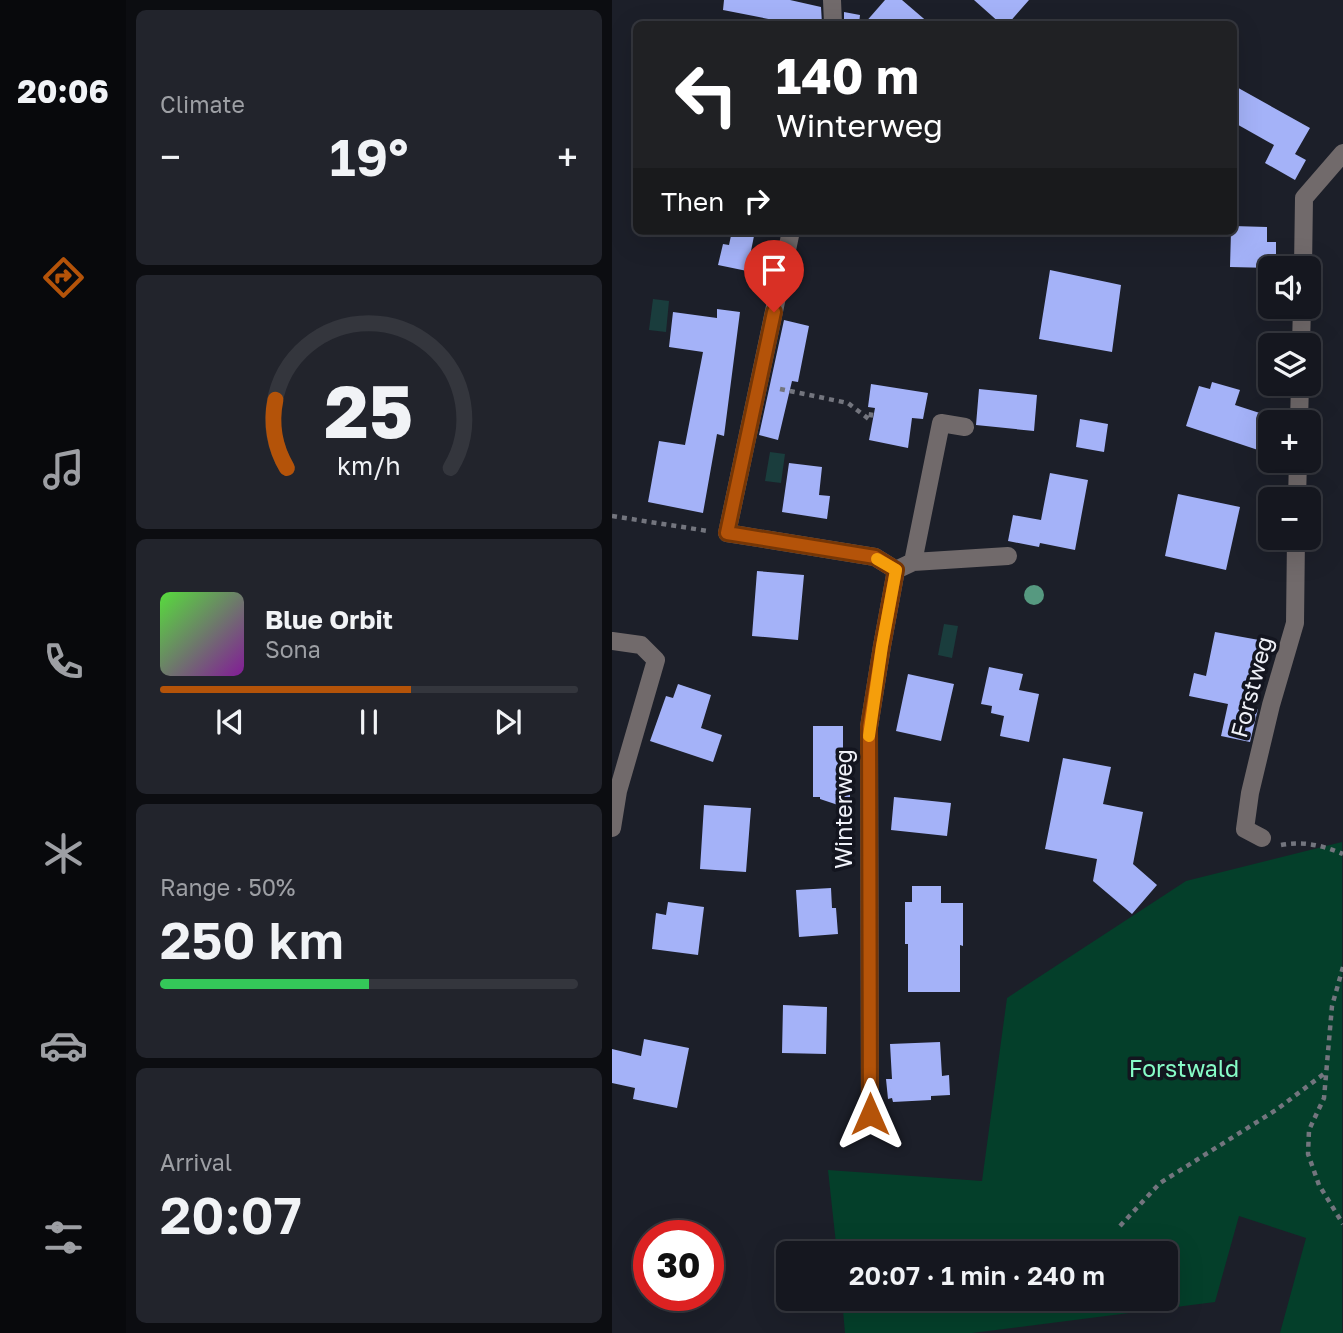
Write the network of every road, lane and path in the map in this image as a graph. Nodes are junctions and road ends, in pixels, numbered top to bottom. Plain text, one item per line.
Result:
1 (832, 0) edge
2 (833, 21) edge
3 (1342, 153) edge
4 (790, 235) edge
5 (1303, 256) edge
6 (758, 385) junction
7 (872, 408) dead end
8 (965, 427) dead end
9 (612, 516) edge
10 (727, 533) junction
11 (1296, 550) edge
12 (1008, 555) dead end
13 (913, 562) junction
14 (896, 570) junction
15 (612, 641) edge
16 (612, 828) edge
17 (1262, 838) joint
18 (1342, 854) edge
19 (1342, 967) edge
20 (1326, 1072) junction
21 (870, 1114) dead end
22 (1342, 1224) edge
23 (1120, 1226) dead end

1 - 2 street
3 - 5 street
4 - 6 street
6 - 7 path
6 - 10 street
8 - 13 street
9 - 10 path
10 - 14 street
11 - 17 street, Forstweg
12 - 13 street
13 - 14 street
14 - 21 street, Winterweg
15 - 16 street
17 - 18 path
19 - 20 path
20 - 22 path
20 - 23 path

